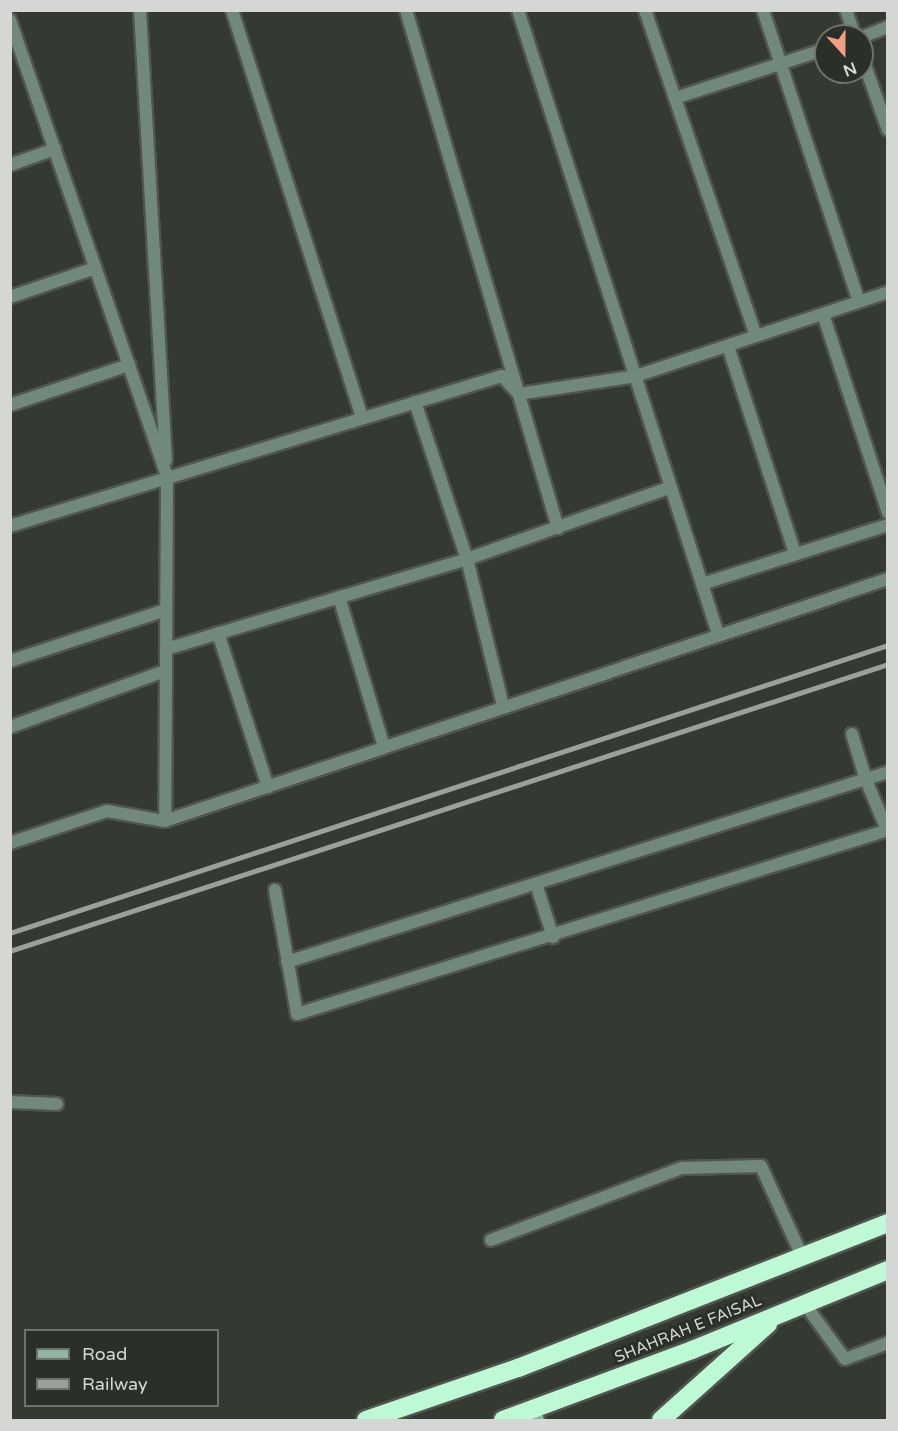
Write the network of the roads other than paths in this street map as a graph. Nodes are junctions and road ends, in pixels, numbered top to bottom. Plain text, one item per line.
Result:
1 (140, 10) edge
2 (232, 10) edge
3 (406, 10) edge
4 (518, 10) edge
5 (645, 10) edge
6 (764, 10) edge
7 (10, 20) edge
8 (814, 54) edge
9 (781, 65) junction
10 (872, 84) edge
11 (675, 98) junction
12 (888, 130) edge
13 (55, 149) junction
14 (10, 165) edge
15 (95, 268) junction
16 (888, 292) edge
17 (10, 297) edge
18 (859, 302) junction
19 (824, 314) junction
20 (756, 336) junction
21 (728, 346) junction
22 (129, 365) junction
23 (636, 376) junction
24 (519, 394) junction
25 (415, 402) junction
26 (10, 405) edge
27 (362, 417) junction
28 (167, 476) junction
29 (671, 487) junction
30 (888, 513) edge
31 (888, 525) edge
32 (10, 526) edge
33 (558, 528) junction
34 (795, 554) junction
35 (467, 559) junction
36 (888, 579) edge
37 (702, 584) junction
38 (339, 597) junction
39 (166, 610) junction
40 (218, 633) junction
41 (718, 634) junction
42 (166, 649) junction
43 (10, 662) edge
44 (165, 671) junction
45 (503, 706) junction
46 (10, 726) edge
47 (852, 734) dead end
48 (384, 747) junction
49 (888, 772) edge
50 (866, 780) junction
51 (268, 787) junction
52 (165, 821) junction
53 (887, 830) edge
54 (10, 843) edge
55 (536, 884) junction
56 (274, 890) dead end
57 (553, 937) junction
58 (287, 962) junction
59 (10, 1102) edge
60 (57, 1104) dead end
61 (888, 1223) edge
62 (491, 1240) dead end
63 (803, 1258) junction
64 (888, 1270) edge
65 (804, 1303) junction
66 (781, 1313) junction
67 (888, 1343) edge
68 (536, 1415) edge
69 (366, 1420) edge
70 (503, 1420) edge
71 (661, 1420) edge

1 - 28 street
2 - 27 street
3 - 24 street
4 - 23 street
5 - 11 street
6 - 9 street
7 - 13 street
8 - 9 street
9 - 11 street
9 - 18 street
10 - 12 street
11 - 20 street
13 - 14 street
13 - 15 street
15 - 17 street
15 - 22 street
16 - 18 street
18 - 19 street
19 - 20 street
19 - 30 street
20 - 21 street
21 - 23 street
21 - 34 street
22 - 26 street
22 - 28 street
23 - 24 street
23 - 29 street
24 - 25 street
24 - 33 street
25 - 27 street
25 - 35 street
27 - 28 street
28 - 32 street
28 - 39 street
29 - 33 street
29 - 37 street
31 - 34 street
33 - 35 street
34 - 37 street
35 - 38 street
35 - 45 street
36 - 41 street
37 - 41 street
38 - 40 street
38 - 48 street
39 - 42 street
39 - 43 street
40 - 42 street
40 - 51 street
41 - 45 street
42 - 44 street
44 - 46 street
44 - 52 street
45 - 48 street
47 - 50 street
48 - 51 street
49 - 50 street
50 - 53 street
50 - 55 street
51 - 52 street
52 - 54 street
53 - 57 street
55 - 57 street
55 - 58 street
56 - 58 street
57 - 58 street
59 - 60 street
61 - 63 highway, SHAHRAH E FAISAL
62 - 63 street
63 - 69 highway, SHAHRAH E FAISAL
64 - 65 highway, SHAHRAH E FAISAL
65 - 66 highway, SHAHRAH E FAISAL
65 - 67 street
66 - 68 highway, SHAHRAH E FAISAL
66 - 71 highway
68 - 70 highway, SHAHRAH E FAISAL

